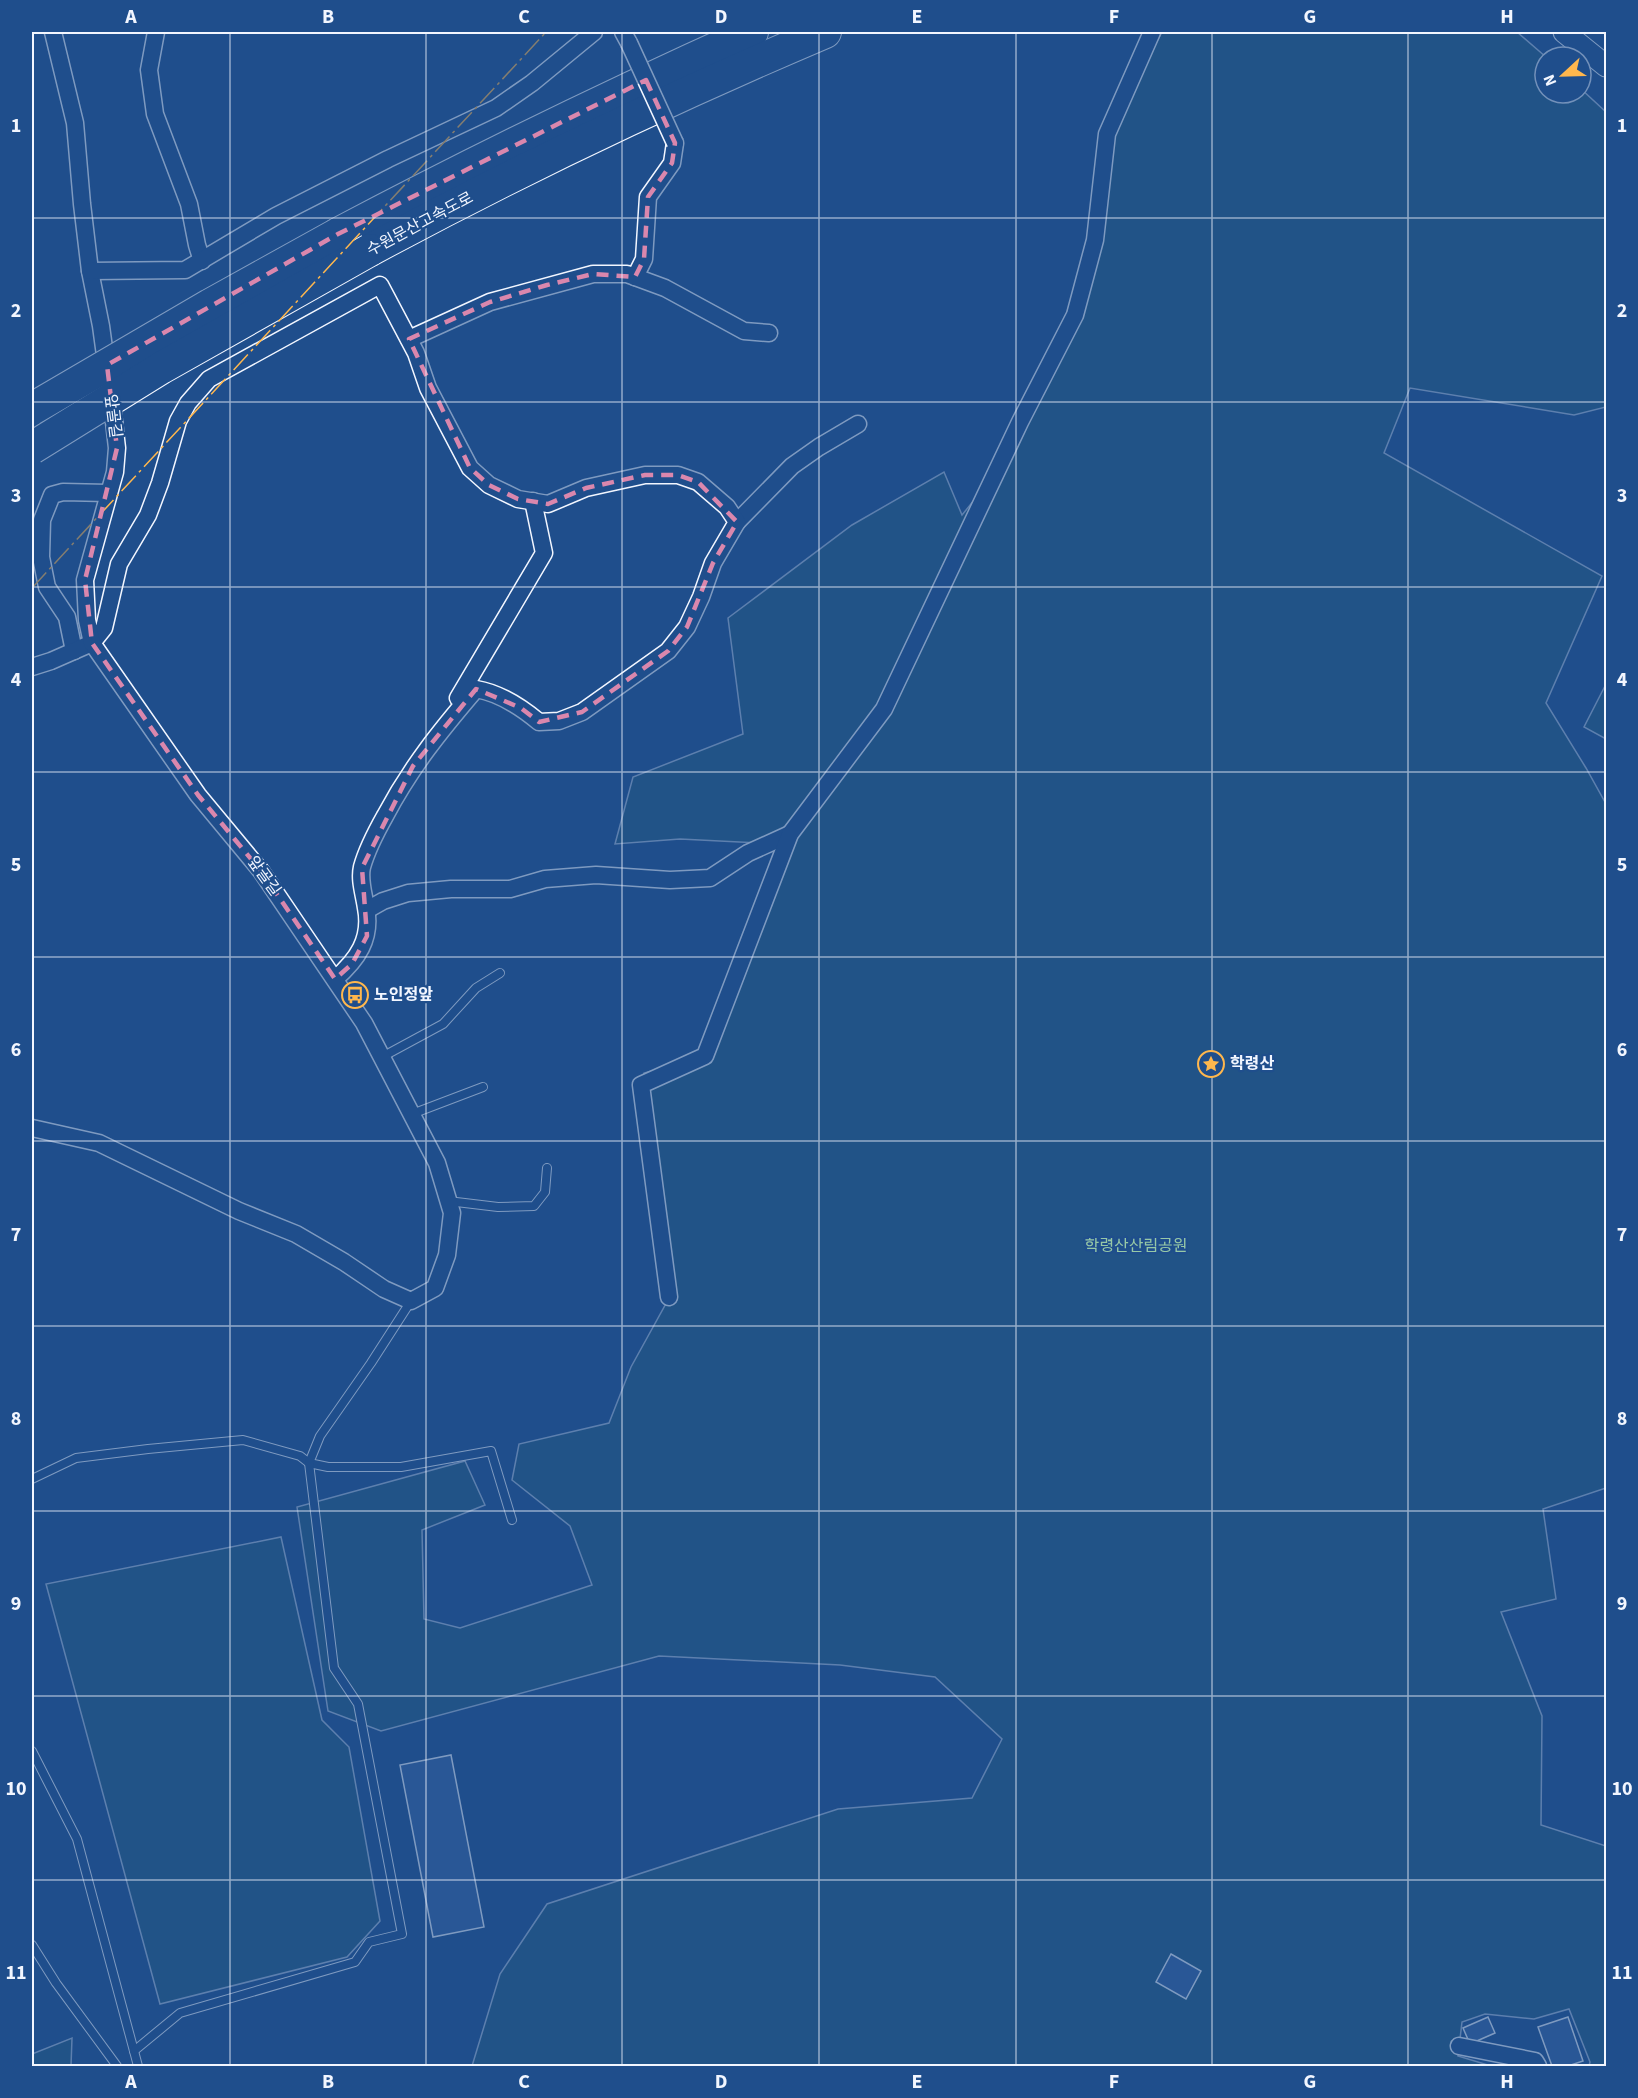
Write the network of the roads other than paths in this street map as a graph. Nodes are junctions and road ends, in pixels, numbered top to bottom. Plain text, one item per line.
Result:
1 (53, 32) edge
2 (156, 32) edge
3 (594, 32) edge
4 (752, 32) edge
5 (825, 32) edge
6 (1152, 32) edge
7 (1564, 32) edge
8 (626, 37) edge
9 (1606, 66) edge
10 (202, 261) junction
11 (90, 271) junction
12 (635, 277) junction
13 (769, 333) dead end
14 (409, 339) junction
15 (32, 409) edge
16 (858, 424) dead end
17 (32, 448) edge
18 (108, 494) junction
19 (533, 501) junction
20 (737, 522) junction
21 (92, 644) junction
22 (74, 651) junction
23 (32, 667) edge
24 (436, 735) junction
25 (790, 834) junction
26 (367, 910) junction
27 (500, 973) dead end
28 (335, 979) junction
29 (382, 1058) junction
30 (483, 1087) dead end
31 (412, 1114) junction
32 (32, 1128) edge
33 (548, 1168) dead end
34 (448, 1201) junction
35 (669, 1298) dead end
36 (411, 1301) junction
37 (309, 1463) junction
38 (32, 1479) edge
39 (512, 1520) dead end
40 (32, 1751) edge
41 (32, 1945) edge
42 (1459, 2046) dead end
43 (134, 2051) junction
44 (117, 2067) edge
45 (138, 2067) edge
46 (1538, 2067) edge

1 - 11 street, 앞골길
2 - 10 street
3 - 10 street
4 - 15 highway, 수원문산고속도로, bridge
5 - 17 highway, 수원문산고속도로, bridge
6 - 25 street
7 - 9 street
8 - 12 street, bridge
10 - 11 street
11 - 18 street, 앞골길
12 - 13 street
12 - 14 street
14 - 19 street
14 - 21 street
16 - 20 street
18 - 21 street, 앞골길
18 - 22 street
19 - 20 street
19 - 24 street
20 - 24 street
21 - 22 street
21 - 28 street, 앞골길
22 - 23 street
24 - 26 street
25 - 26 street
25 - 35 street
26 - 28 street
27 - 29 lane
28 - 29 street, 앞골길
29 - 31 street, 앞골길
30 - 31 lane
31 - 34 street, 앞골길
32 - 36 street
33 - 34 lane
34 - 36 street, 앞골길
36 - 37 lane
37 - 38 lane
37 - 39 lane
37 - 43 lane
40 - 43 lane
41 - 44 lane
42 - 46 street
43 - 45 lane

